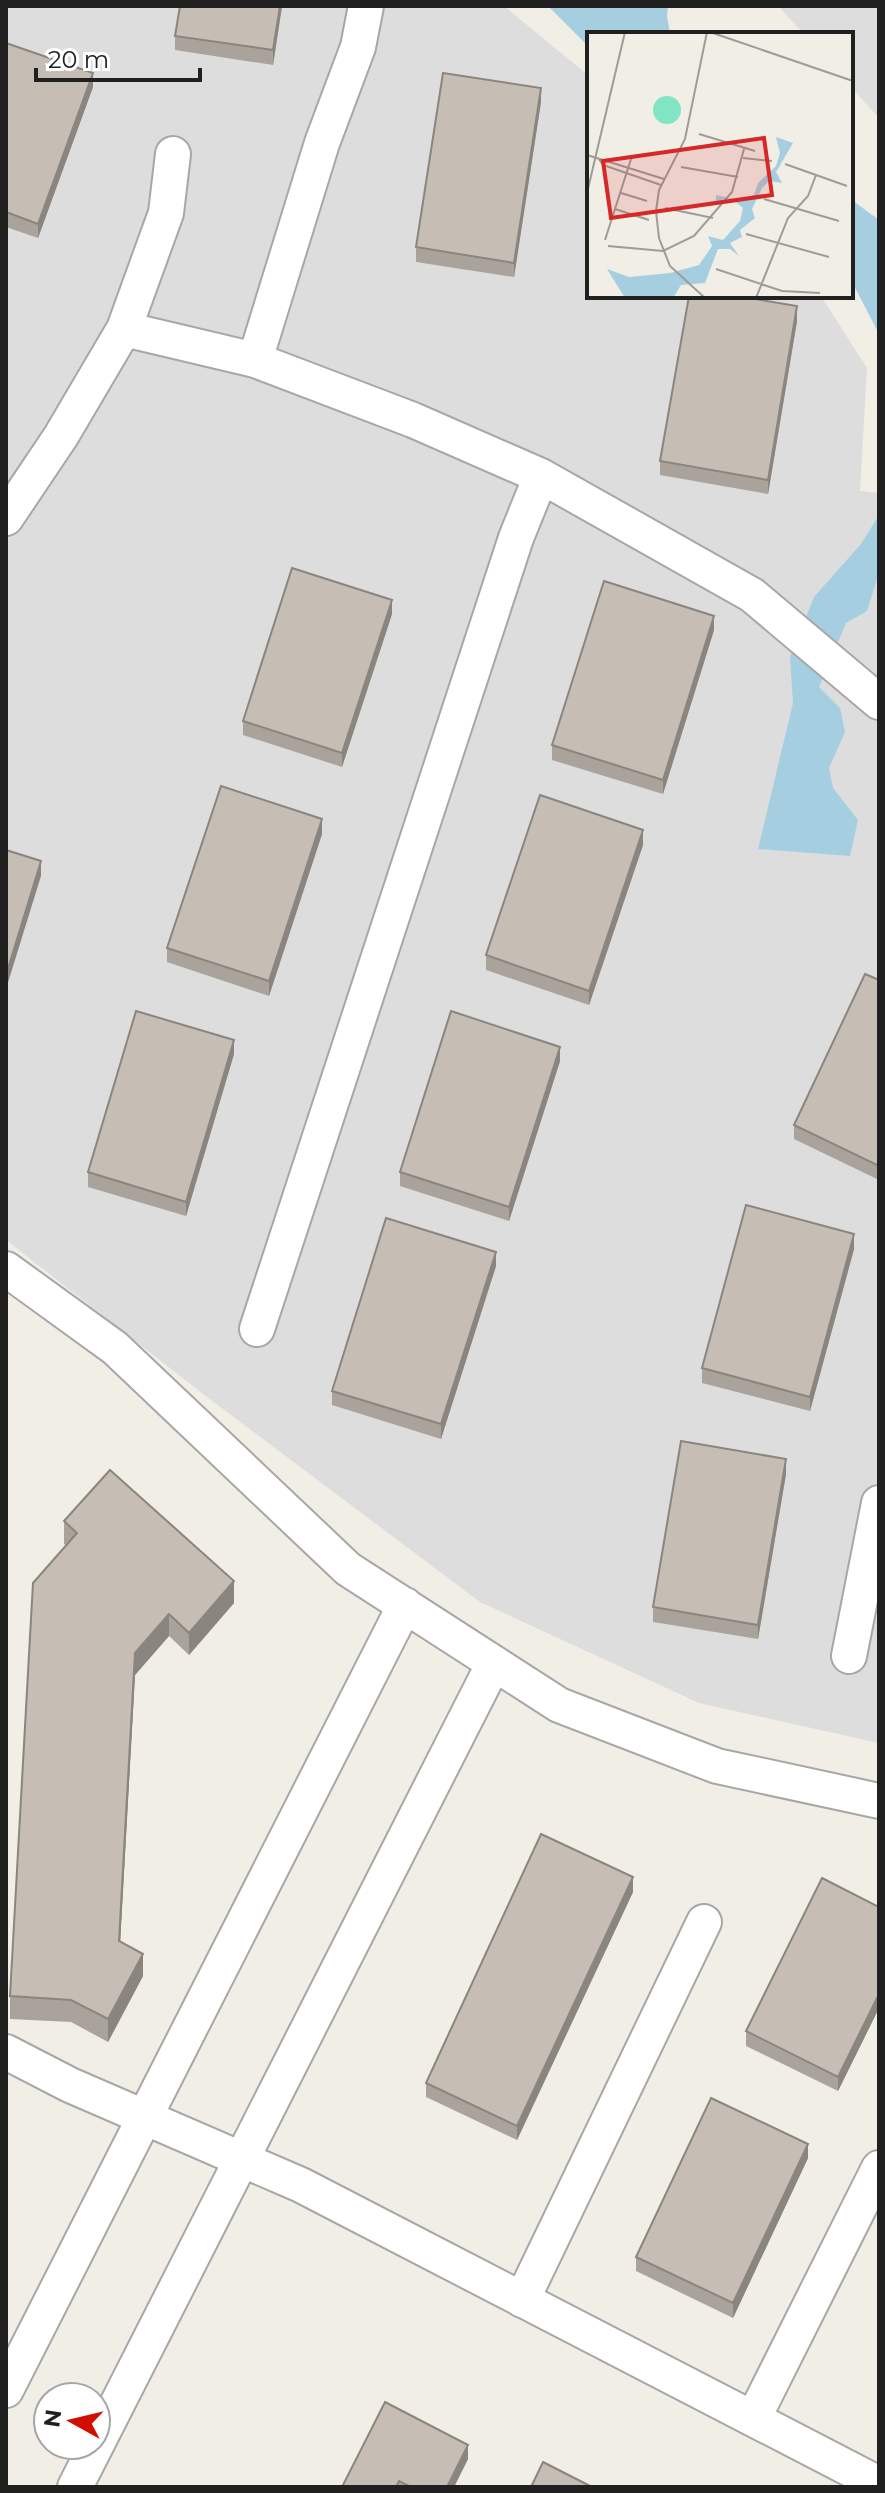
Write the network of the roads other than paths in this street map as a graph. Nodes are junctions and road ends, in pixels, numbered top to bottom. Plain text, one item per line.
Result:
1 (366, 6) edge
2 (173, 154) dead end
3 (124, 329) junction
4 (255, 360) junction
5 (541, 476) junction
6 (6, 518) edge
7 (876, 699) edge
8 (6, 1269) edge
9 (257, 1329) dead end
10 (879, 1503) edge
11 (405, 1605) junction
12 (849, 1656) dead end
13 (494, 1663) junction
14 (879, 1801) edge
15 (704, 1922) dead end
16 (6, 2052) edge
17 (144, 2118) junction
18 (241, 2159) junction
19 (879, 2168) edge
20 (522, 2300) junction
21 (6, 2390) edge
22 (753, 2419) junction
23 (879, 2484) edge
24 (75, 2487) edge

1 - 4 lane
2 - 3 lane
3 - 4 lane
3 - 6 lane
4 - 5 lane
5 - 7 lane
5 - 9 lane
8 - 11 lane
10 - 12 lane
11 - 13 lane
11 - 17 lane
13 - 14 lane
13 - 18 lane
15 - 20 lane
16 - 17 lane
17 - 18 lane
17 - 21 lane
18 - 20 lane
18 - 24 lane
19 - 22 lane
20 - 22 lane
22 - 23 lane

